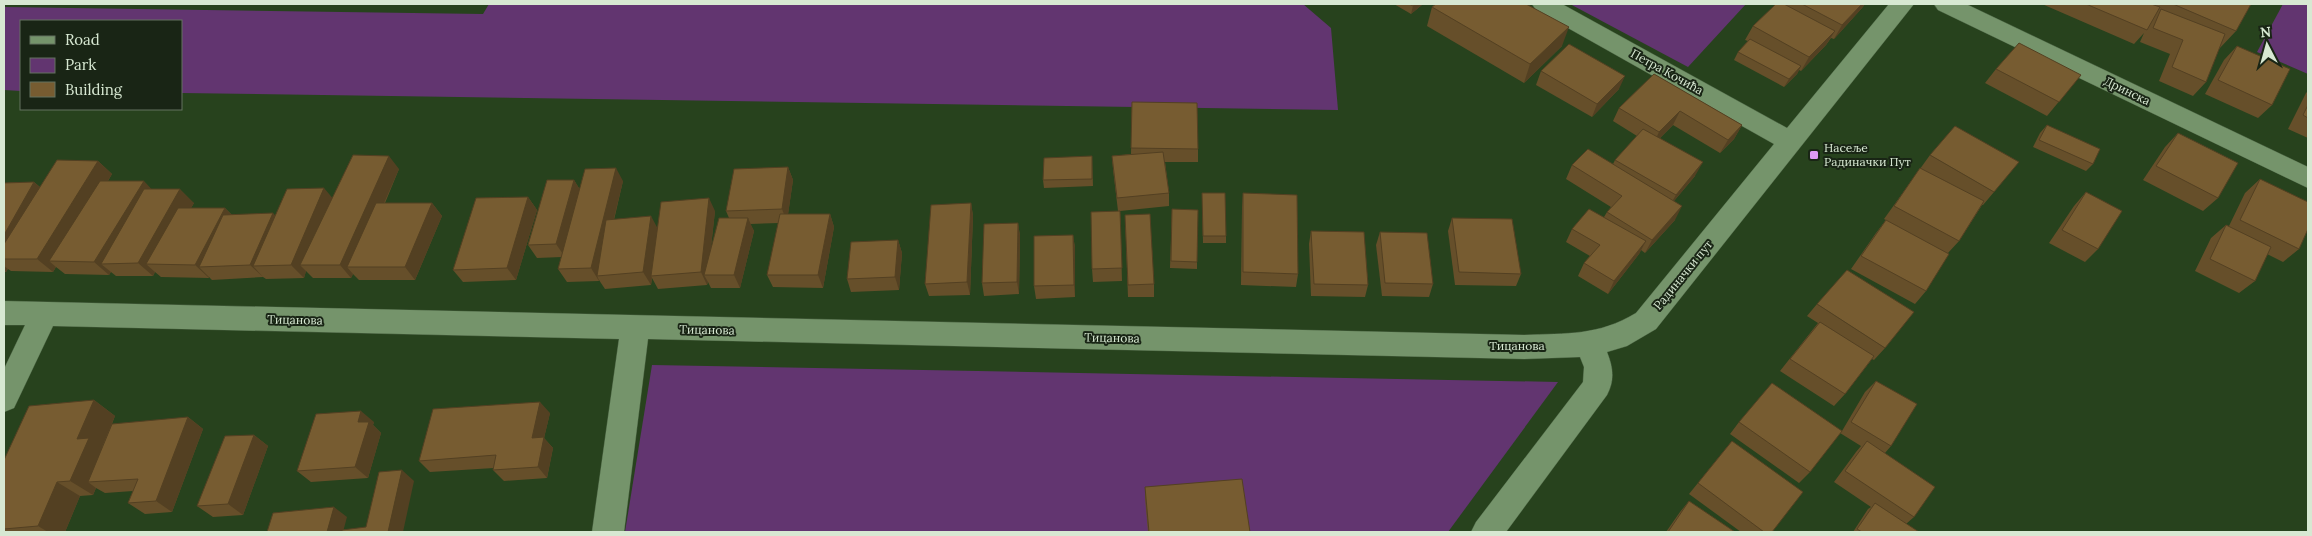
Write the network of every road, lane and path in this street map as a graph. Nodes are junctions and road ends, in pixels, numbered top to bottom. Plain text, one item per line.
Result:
1 (1544, 4) edge
2 (1902, 4) edge
3 (1946, 4) edge
4 (1790, 141) junction
5 (2308, 178) edge
6 (4, 313) edge
7 (45, 314) junction
8 (635, 329) junction
9 (1589, 344) junction
10 (4, 399) edge
11 (608, 532) edge
12 (1487, 532) edge

1 - 4 street, Петра Кочића
2 - 4 street, Радиначки пут
3 - 5 street, Дринска
4 - 9 street, Радиначки пут
6 - 7 street, Тицанова
7 - 8 street, Тицанова
7 - 10 street
8 - 9 street, Тицанова
8 - 11 street
9 - 12 street

